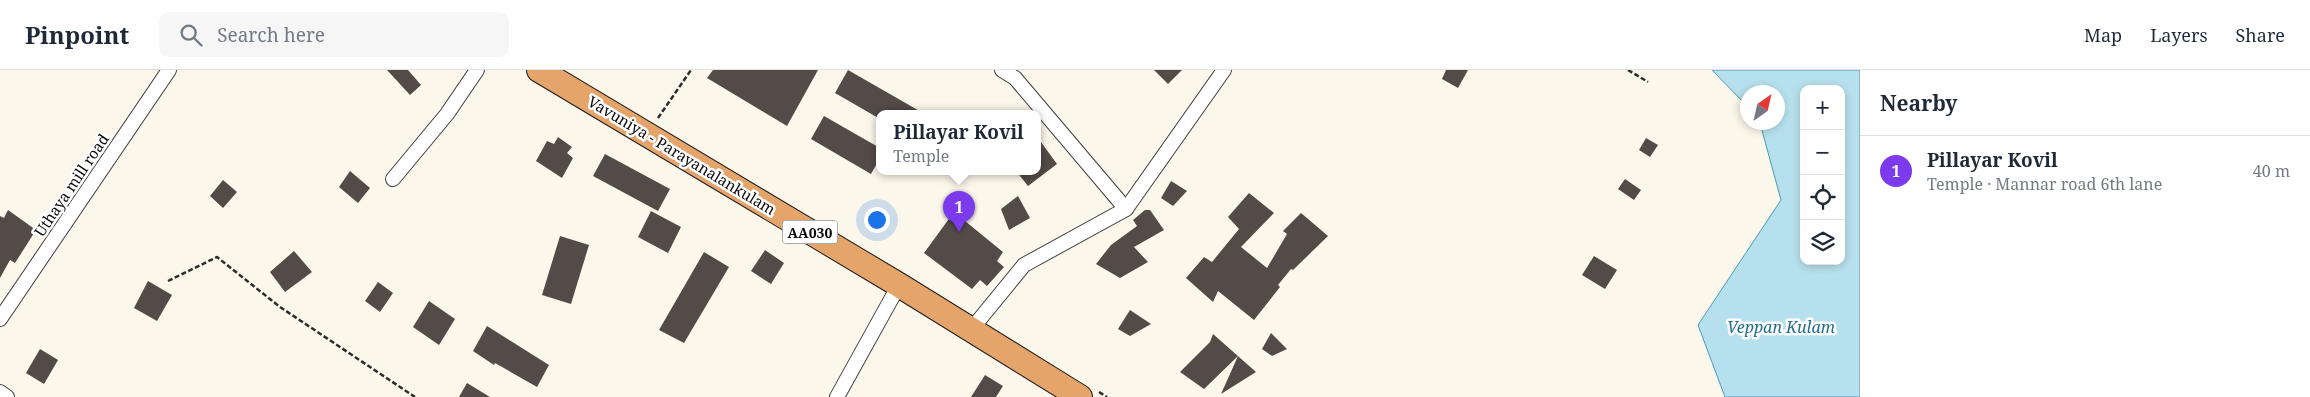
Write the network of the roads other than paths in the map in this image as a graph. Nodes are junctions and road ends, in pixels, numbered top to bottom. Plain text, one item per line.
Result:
1 (168, 70) edge
2 (477, 70) edge
3 (539, 70) edge
4 (1002, 70) edge
5 (1224, 70) edge
6 (393, 179) dead end
7 (1126, 209) junction
8 (899, 285) junction
9 (0, 319) edge
10 (970, 330) junction
11 (0, 392) edge
12 (7, 397) edge
13 (837, 397) edge
14 (1080, 397) edge

1 - 9 street, Uthaya mill road
2 - 6 street
3 - 8 highway, Vavuniya - Parayanalankulam / AA030
4 - 7 street
5 - 7 street
7 - 10 street
8 - 10 highway, Vavuniya - Parayanalankulam / AA030
8 - 13 street
10 - 14 highway, Vavuniya - Parayanalankulam / AA030
11 - 12 street

